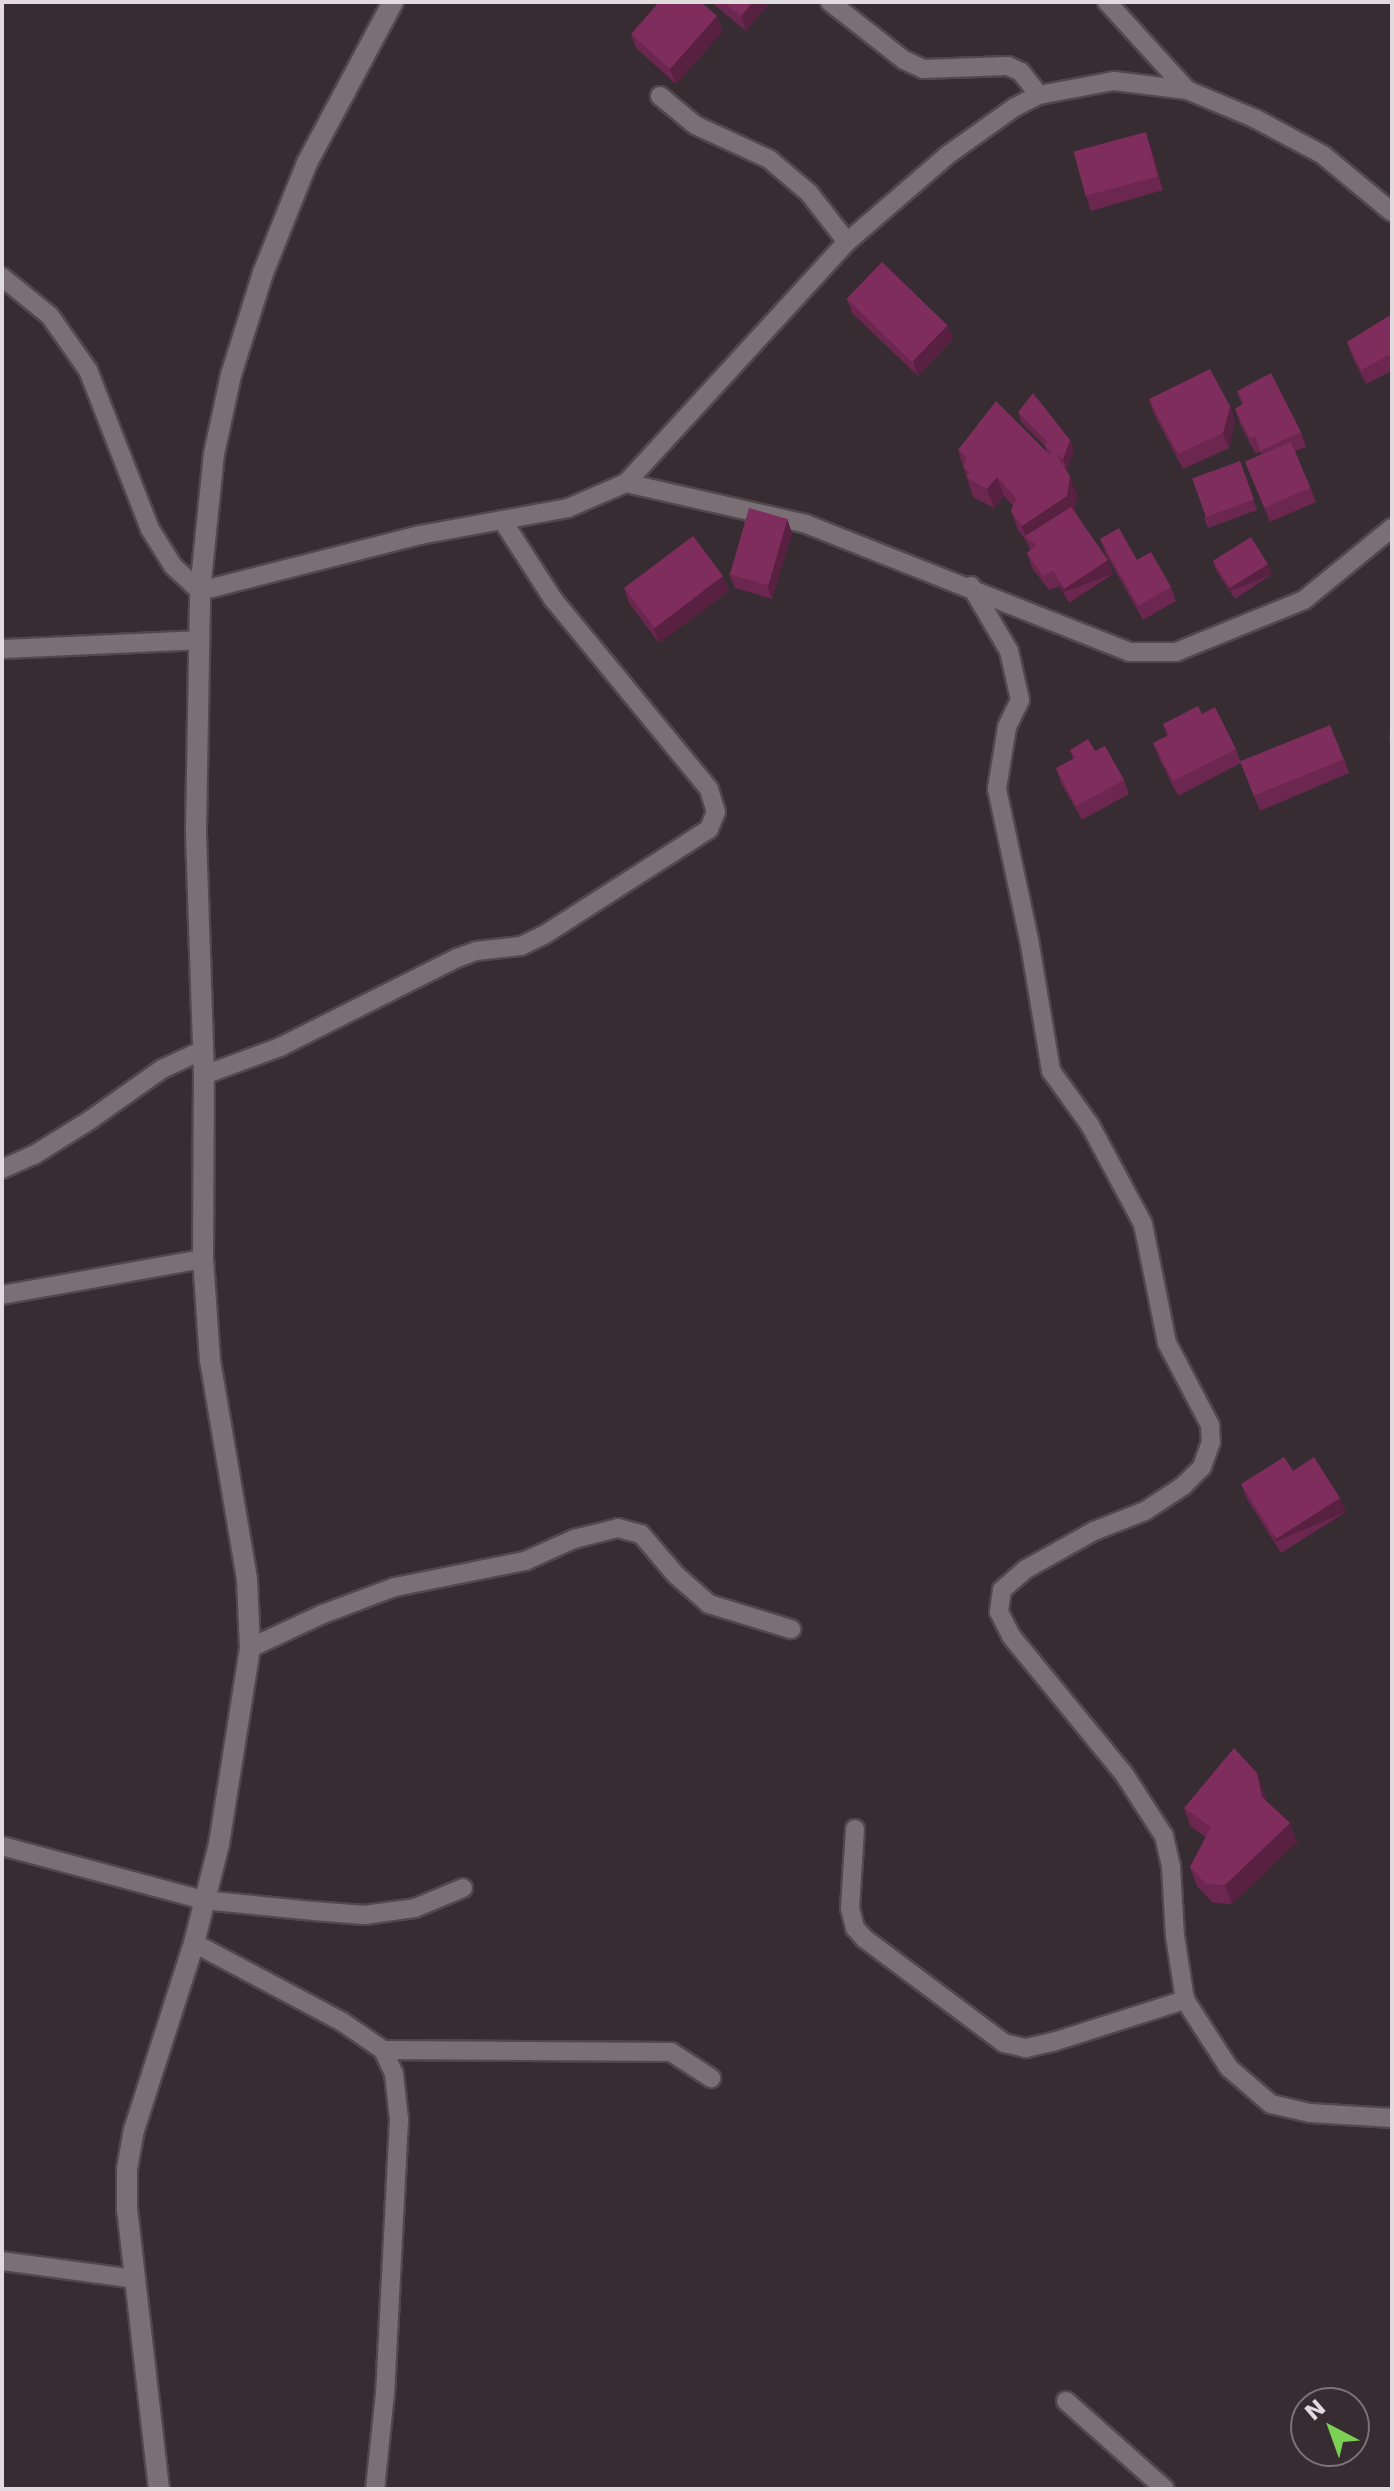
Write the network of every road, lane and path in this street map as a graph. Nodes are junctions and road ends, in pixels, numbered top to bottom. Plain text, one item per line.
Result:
1 (393, 2) edge
2 (830, 2) edge
3 (1107, 2) edge
4 (1187, 90) junction
5 (1039, 95) junction
6 (660, 96) dead end
7 (1392, 212) edge
8 (847, 242) junction
9 (2, 277) edge
10 (626, 483) junction
11 (502, 520) junction
12 (1392, 528) edge
13 (971, 586) junction
14 (200, 591) junction
15 (199, 640) junction
16 (2, 649) edge
17 (203, 1050) junction
18 (204, 1075) junction
19 (2, 1169) edge
20 (203, 1259) junction
21 (2, 1295) edge
22 (791, 1629) dead end
23 (250, 1648) junction
24 (855, 1829) dead end
25 (2, 1846) edge
26 (463, 1888) dead end
27 (203, 1900) junction
28 (194, 1943) junction
29 (1185, 2000) junction
30 (383, 2050) junction
31 (711, 2078) dead end
32 (1392, 2118) edge
33 (2, 2261) edge
34 (135, 2279) junction
35 (1066, 2401) dead end
36 (159, 2489) edge
37 (375, 2489) edge
38 (1165, 2489) edge

1 - 14 street
2 - 5 street
3 - 4 street
4 - 5 street
4 - 7 street
5 - 8 street
6 - 8 street
8 - 10 street
9 - 14 street
10 - 11 street
10 - 13 street
11 - 14 street
11 - 18 street
12 - 13 street
13 - 29 street
14 - 15 street
15 - 16 street
15 - 17 street
17 - 18 street
17 - 19 street
18 - 20 street
20 - 21 street
20 - 23 street
22 - 23 street
23 - 27 street
24 - 29 street
25 - 27 street
26 - 27 street
27 - 28 street
28 - 30 street
28 - 34 street
29 - 32 street
30 - 31 street
30 - 37 street
33 - 34 street
34 - 36 street
35 - 38 street

